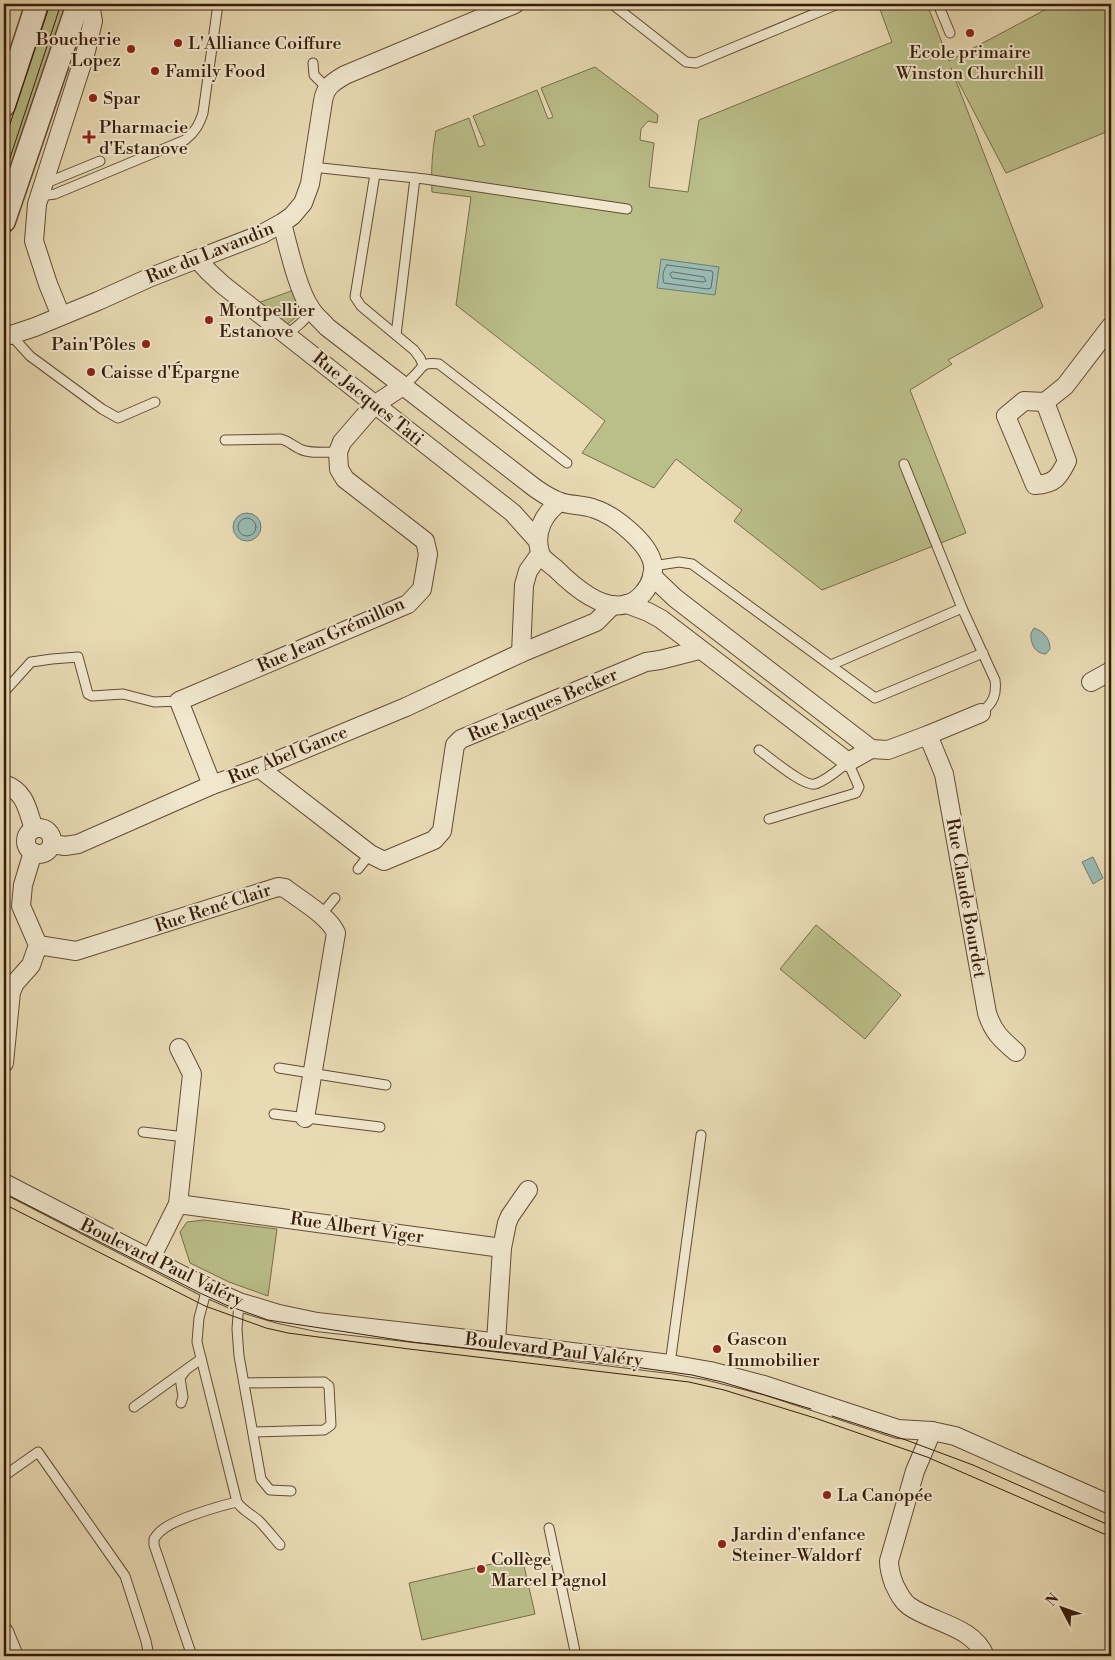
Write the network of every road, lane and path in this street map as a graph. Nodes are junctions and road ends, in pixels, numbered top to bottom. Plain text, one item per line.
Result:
1 (37, 4) edge
2 (78, 4) edge
3 (90, 4) edge
4 (218, 4) edge
5 (515, 4) edge
6 (612, 4) edge
7 (838, 4) edge
8 (938, 4) edge
9 (950, 32) dead end
10 (313, 63) dead end
11 (327, 88) junction
12 (4, 105) edge
13 (100, 161) dead end
14 (312, 167) junction
15 (375, 174) junction
16 (415, 178) junction
17 (42, 188) junction
18 (627, 209) dead end
19 (4, 221) edge
20 (282, 223) junction
21 (197, 259) junction
22 (312, 311) junction
23 (61, 316) junction
24 (1111, 326) edge
25 (286, 334) junction
26 (8, 335) edge
27 (396, 335) junction
28 (423, 365) junction
29 (403, 386) junction
30 (155, 402) dead end
31 (1045, 402) junction
32 (374, 405) junction
33 (225, 440) dead end
34 (338, 452) junction
35 (567, 463) dead end
36 (904, 464) dead end
37 (560, 502) junction
38 (539, 547) junction
39 (653, 571) junction
40 (620, 605) junction
41 (962, 608) junction
42 (699, 650) junction
43 (521, 653) junction
44 (983, 653) junction
45 (831, 665) junction
46 (1111, 671) edge
47 (1091, 682) dead end
48 (4, 692) edge
49 (179, 701) junction
50 (981, 713) joint
51 (928, 735) junction
52 (871, 749) junction
53 (759, 750) dead end
54 (848, 762) junction
55 (259, 768) junction
56 (4, 784) edge
57 (212, 785) junction
58 (769, 819) dead end
59 (34, 829) junction
60 (52, 844) junction
61 (34, 852) junction
62 (370, 854) junction
63 (358, 869) dead end
64 (335, 898) dead end
65 (321, 915) junction
66 (38, 945) junction
67 (179, 1048) dead end
68 (1016, 1052) dead end
69 (4, 1063) edge
70 (279, 1068) dead end
71 (312, 1073) junction
72 (386, 1085) dead end
73 (274, 1114) dead end
74 (305, 1118) junction
75 (380, 1127) dead end
76 (143, 1132) dead end
77 (701, 1134) dead end
78 (185, 1138) junction
79 (4, 1183) edge
80 (528, 1190) dead end
81 (178, 1204) junction
82 (502, 1248) junction
83 (151, 1258) junction
84 (207, 1288) junction
85 (239, 1302) junction
86 (496, 1342) junction
87 (201, 1359) junction
88 (670, 1364) junction
89 (187, 1369) junction
90 (244, 1383) junction
91 (181, 1403) dead end
92 (134, 1407) dead end
93 (932, 1431) junction
94 (253, 1432) junction
95 (4, 1476) edge
96 (291, 1491) dead end
97 (236, 1502) junction
98 (1111, 1505) edge
99 (548, 1528) dead end
100 (280, 1546) dead end
101 (4, 1632) edge
102 (14, 1656) edge
103 (149, 1656) edge
104 (192, 1656) edge
105 (576, 1656) edge
106 (985, 1656) edge

1 - 12 street
2 - 19 street
3 - 17 street
4 - 17 lane
5 - 11 street
6 - 7 lane
8 - 9 lane
10 - 11 lane
11 - 14 street, Rue du Lavandin
13 - 17 lane
14 - 15 lane
14 - 20 street, Rue du Lavandin
15 - 16 lane
15 - 27 lane
16 - 18 lane
16 - 27 lane
17 - 23 street
20 - 21 street, Rue du Lavandin
20 - 22 street, Rue Jacques Tati
21 - 23 street, Rue du Lavandin
21 - 25 street, Rue Jacques Tati
22 - 25 lane
22 - 29 street, Rue Jacques Tati
23 - 26 street, Rue du Lavandin
24 - 31 street
25 - 32 street, Rue Jacques Tati
26 - 30 lane
27 - 28 lane
28 - 29 lane
28 - 35 lane
29 - 32 street
29 - 37 street, Rue Jacques Tati
31 - 31 street
32 - 34 street
32 - 38 street, Rue Jacques Tati
33 - 34 lane
34 - 49 street, Rue Jean Grémillon
36 - 41 lane
37 - 38 street
37 - 39 street, Rue Jacques Tati
38 - 40 street, Rue Jacques Tati
38 - 43 street
39 - 40 street
39 - 45 lane
39 - 52 street
40 - 42 street
40 - 43 street, Rue Abel Gance
41 - 44 lane
41 - 45 lane
42 - 54 street
42 - 62 street, Rue Jacques Becker
43 - 55 street, Rue Abel Gance
44 - 45 lane
44 - 50 lane
46 - 47 street
48 - 49 lane
49 - 57 street
50 - 51 street
51 - 52 street
51 - 68 street, Rue Claude Bourdet
52 - 54 street
53 - 54 lane
54 - 58 lane
55 - 57 street, Rue Abel Gance
55 - 62 street, Rue Jacques Becker
56 - 59 street
57 - 60 street, Rue Abel Gance
59 - 60 street
59 - 61 street
60 - 61 street, Rue Abel Gance
61 - 66 street
62 - 63 lane
64 - 65 lane
65 - 66 street, Rue René Clair
65 - 71 street, Rue René Clair
66 - 69 street
67 - 78 street
70 - 71 lane
71 - 72 lane
71 - 74 street, Rue René Clair
73 - 74 lane
74 - 75 lane
76 - 78 lane
77 - 88 lane
78 - 81 street
79 - 83 street, Boulevard Paul Valéry
80 - 82 street
81 - 82 street, Rue Albert Viger
81 - 83 street
82 - 86 street
83 - 84 street, Boulevard Paul Valéry
84 - 85 street, Boulevard Paul Valéry
84 - 87 lane
85 - 86 street, Boulevard Paul Valéry
85 - 90 lane
86 - 88 street, Boulevard Paul Valéry
87 - 89 lane
87 - 97 lane
88 - 93 street, Boulevard Paul Valéry
89 - 91 lane
89 - 92 lane
90 - 94 lane
90 - 94 lane
93 - 98 street, Boulevard Paul Valéry
93 - 106 street
94 - 96 lane
95 - 103 lane
97 - 100 lane
97 - 104 lane
99 - 105 lane
101 - 102 street

